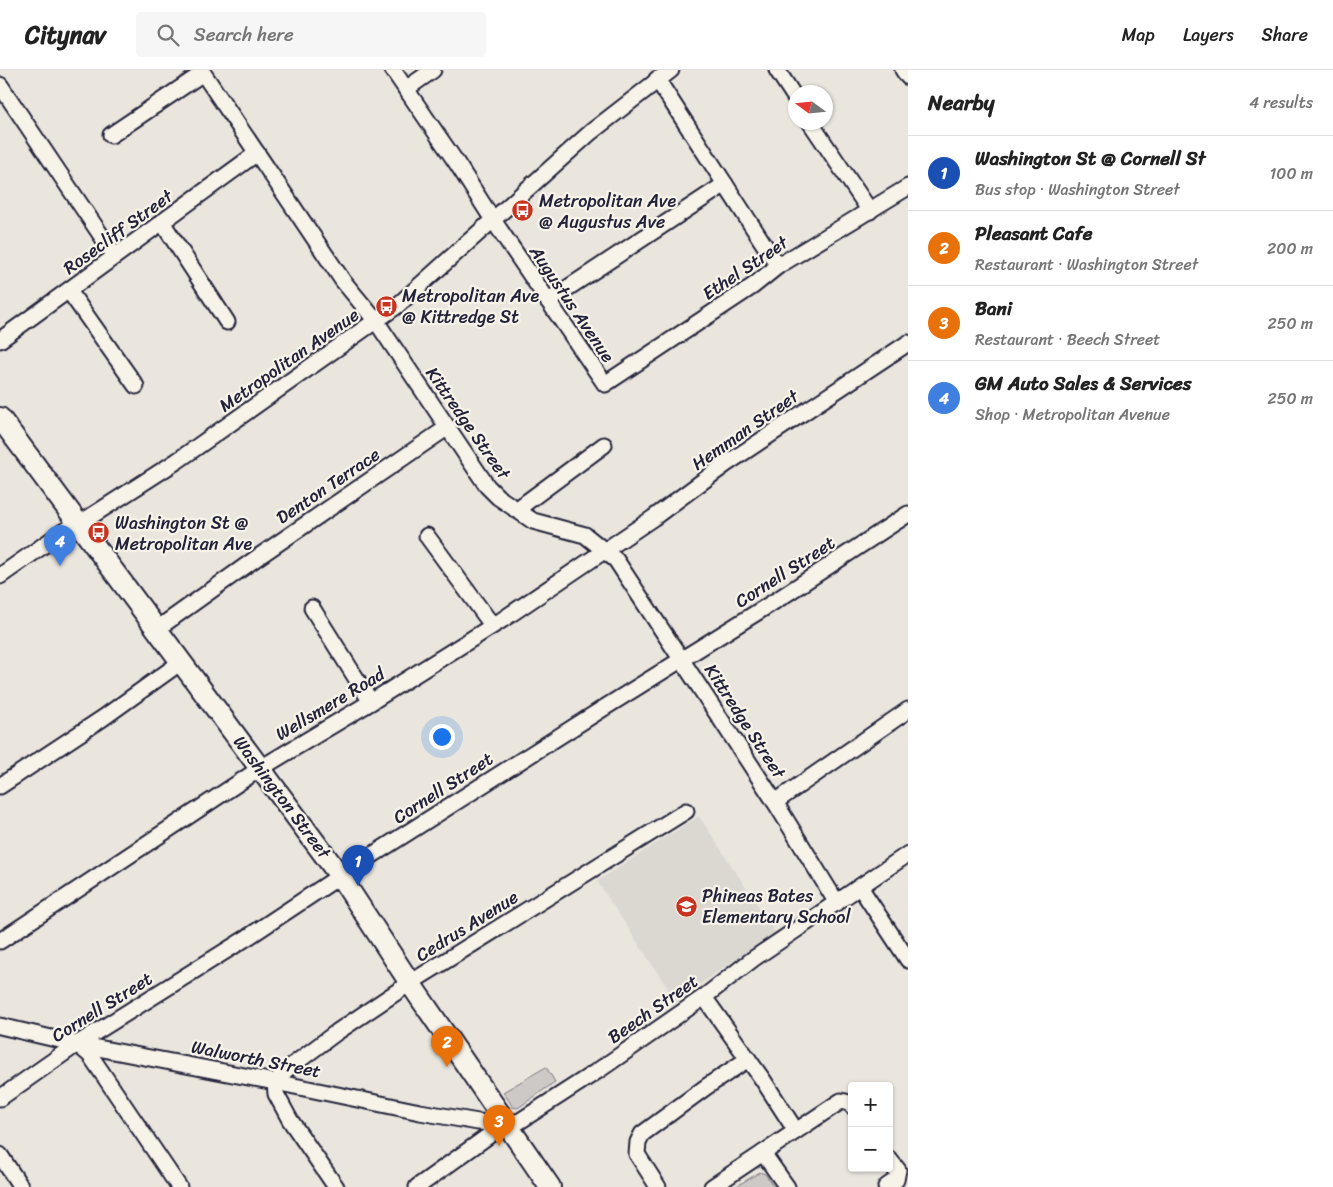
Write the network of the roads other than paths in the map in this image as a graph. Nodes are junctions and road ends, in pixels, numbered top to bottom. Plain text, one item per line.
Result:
1 (393, 70) edge
2 (433, 70) edge
3 (671, 70) edge
4 (777, 70) edge
5 (903, 70) edge
6 (202, 71) edge
7 (908, 77) edge
8 (657, 80) junction
9 (0, 85) edge
10 (788, 87) edge
11 (406, 89) junction
12 (815, 130) edge
13 (111, 135) dead end
14 (257, 153) junction
15 (725, 184) junction
16 (908, 187) edge
17 (870, 211) junction
18 (493, 220) junction
19 (162, 222) junction
20 (115, 256) junction
21 (778, 266) junction
22 (69, 291) junction
23 (548, 301) junction
24 (228, 322) dead end
25 (376, 322) junction
26 (0, 340) edge
27 (908, 343) edge
28 (604, 384) joint
29 (136, 386) dead end
30 (0, 418) edge
31 (448, 427) junction
32 (604, 445) dead end
33 (516, 510) junction
34 (908, 514) edge
35 (80, 524) junction
36 (427, 536) dead end
37 (606, 550) junction
38 (0, 576) edge
39 (312, 608) dead end
40 (492, 625) junction
41 (157, 629) junction
42 (682, 660) junction
43 (181, 662) junction
44 (371, 702) junction
45 (908, 710) edge
46 (261, 768) junction
47 (0, 786) edge
48 (775, 802) junction
49 (686, 812) dead end
50 (908, 854) edge
51 (340, 876) junction
52 (860, 887) junction
53 (837, 903) junction
54 (0, 941) edge
55 (908, 960) edge
56 (410, 983) junction
57 (704, 997) junction
58 (0, 1026) edge
59 (77, 1044) junction
60 (748, 1059) junction
61 (275, 1082) junction
62 (0, 1098) edge
63 (846, 1104) edge
64 (505, 1124) junction
65 (796, 1131) junction
66 (763, 1153) junction
67 (0, 1155) edge
68 (893, 1163) edge
69 (20, 1187) edge
70 (179, 1187) edge
71 (336, 1187) edge
72 (417, 1187) edge
73 (550, 1187) edge
74 (658, 1187) edge
75 (712, 1187) edge
76 (787, 1187) edge
77 (886, 1187) edge

1 - 11 street, Augustus Avenue
2 - 11 street
3 - 8 street, Metropolitan Avenue
4 - 10 street
5 - 7 street
6 - 13 street
6 - 14 street, Kittredge Street
8 - 15 street
8 - 18 street, Metropolitan Avenue
9 - 20 street
11 - 18 street, Augustus Avenue
12 - 17 street
14 - 19 street, Rosecliff Street
14 - 25 street, Kittredge Street
15 - 21 street
15 - 23 street
16 - 17 street, Ethel Street
17 - 21 street, Ethel Street
18 - 23 street, Augustus Avenue
18 - 25 street, Metropolitan Avenue
19 - 20 street, Rosecliff Street
19 - 24 street
20 - 22 street, Rosecliff Street
21 - 28 street, Ethel Street
22 - 26 street, Rosecliff Street
22 - 29 street
23 - 28 street, Augustus Avenue
25 - 31 street, Kittredge Street
25 - 35 street, Metropolitan Avenue
27 - 37 street, Hemman Street
30 - 35 main road, Washington Street
31 - 33 street, Kittredge Street
31 - 41 street, Denton Terrace
32 - 33 street
33 - 37 street, Kittredge Street
34 - 42 street, Cornell Street
35 - 38 street, Metropolitan Avenue
35 - 41 main road, Washington Street
36 - 40 street
37 - 40 street, Wellsmere Road
37 - 42 street, Kittredge Street
39 - 44 street
40 - 44 street, Wellsmere Road
41 - 43 main road, Washington Street
42 - 48 street, Kittredge Street
42 - 51 street, Cornell Street
43 - 46 main road, Washington Street
43 - 47 street
44 - 46 street, Wellsmere Road
45 - 48 street
46 - 51 main road, Washington Street
46 - 54 street, Wellsmere Road
48 - 53 street, Kittredge Street
49 - 56 street, Cedrus Avenue
50 - 52 street, Beech Street
51 - 56 main road, Washington Street
51 - 59 street, Cornell Street
52 - 53 street, Beech Street
52 - 55 street
53 - 57 street, Beech Street
56 - 61 street, Cedrus Avenue
56 - 64 main road, Washington Street
57 - 60 street
57 - 64 street, Beech Street
58 - 59 street, Walworth Street
59 - 61 street, Walworth Street
59 - 62 street, Cornell Street
59 - 70 street
60 - 65 street
60 - 74 street
61 - 64 street, Walworth Street
61 - 71 street
63 - 65 street
64 - 72 street, Beech Street
64 - 73 main road, Washington Street
65 - 66 street
66 - 75 street
66 - 76 street
67 - 69 street
68 - 77 street

